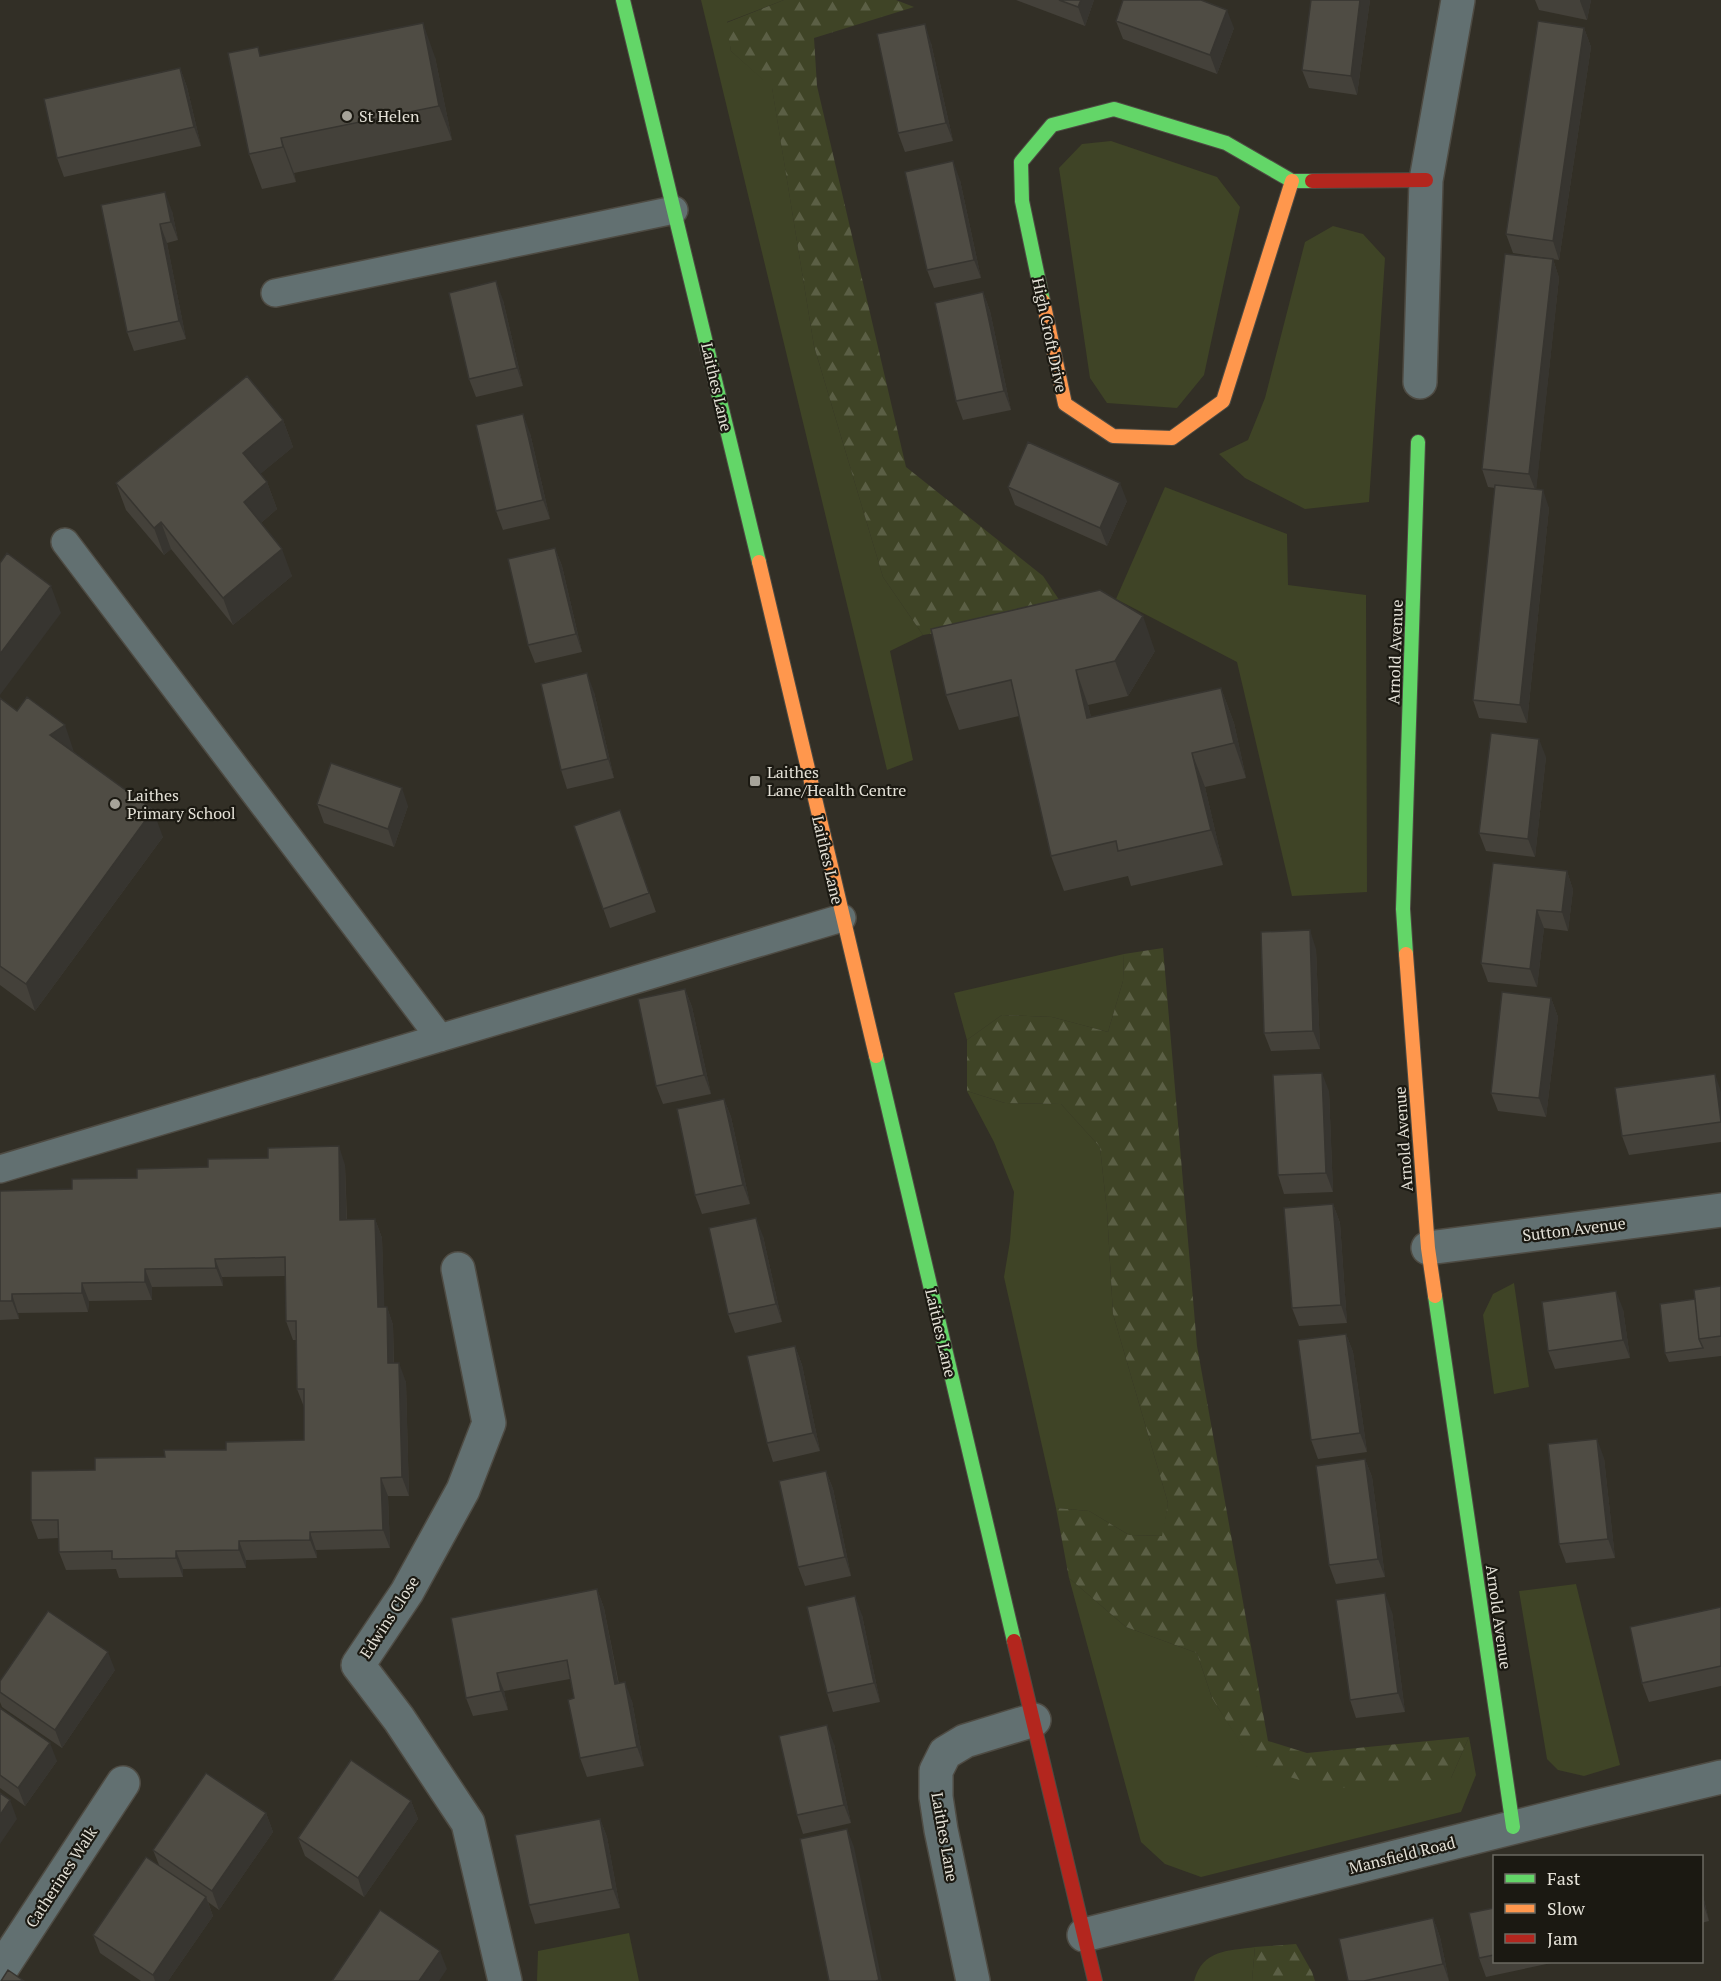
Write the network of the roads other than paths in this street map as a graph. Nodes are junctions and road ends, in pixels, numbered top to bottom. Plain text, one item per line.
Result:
1 (623, 0) edge
2 (1458, 0) edge
3 (1426, 180) junction
4 (1292, 181) junction
5 (674, 210) junction
6 (275, 293) dead end
7 (1420, 382) dead end
8 (1418, 442) dead end
9 (65, 542) dead end
10 (842, 918) junction
11 (440, 1038) junction
12 (0, 1169) edge
13 (1721, 1209) edge
14 (1428, 1248) junction
15 (458, 1269) dead end
16 (1034, 1720) junction
17 (1721, 1777) edge
18 (123, 1783) dead end
19 (1513, 1827) junction
20 (1084, 1935) junction
21 (0, 1971) edge
22 (505, 1981) edge
23 (973, 1981) edge
24 (1095, 1981) edge

1 - 5 street, Laithes Lane
2 - 3 street
3 - 4 street
3 - 7 street
4 - 4 street, High Croft Drive
5 - 6 lane
5 - 10 street, Laithes Lane
8 - 14 street, Arnold Avenue
9 - 11 lane
10 - 11 lane
10 - 16 street, Laithes Lane
11 - 12 lane
13 - 14 street, Sutton Avenue
14 - 19 street, Arnold Avenue
15 - 22 street, Edwins Close
16 - 20 street, Laithes Lane
16 - 23 street, Laithes Lane
17 - 19 street, Mansfield Road
18 - 21 street, Catherines Walk
19 - 20 street, Mansfield Road
20 - 24 street, Laithes Lane

